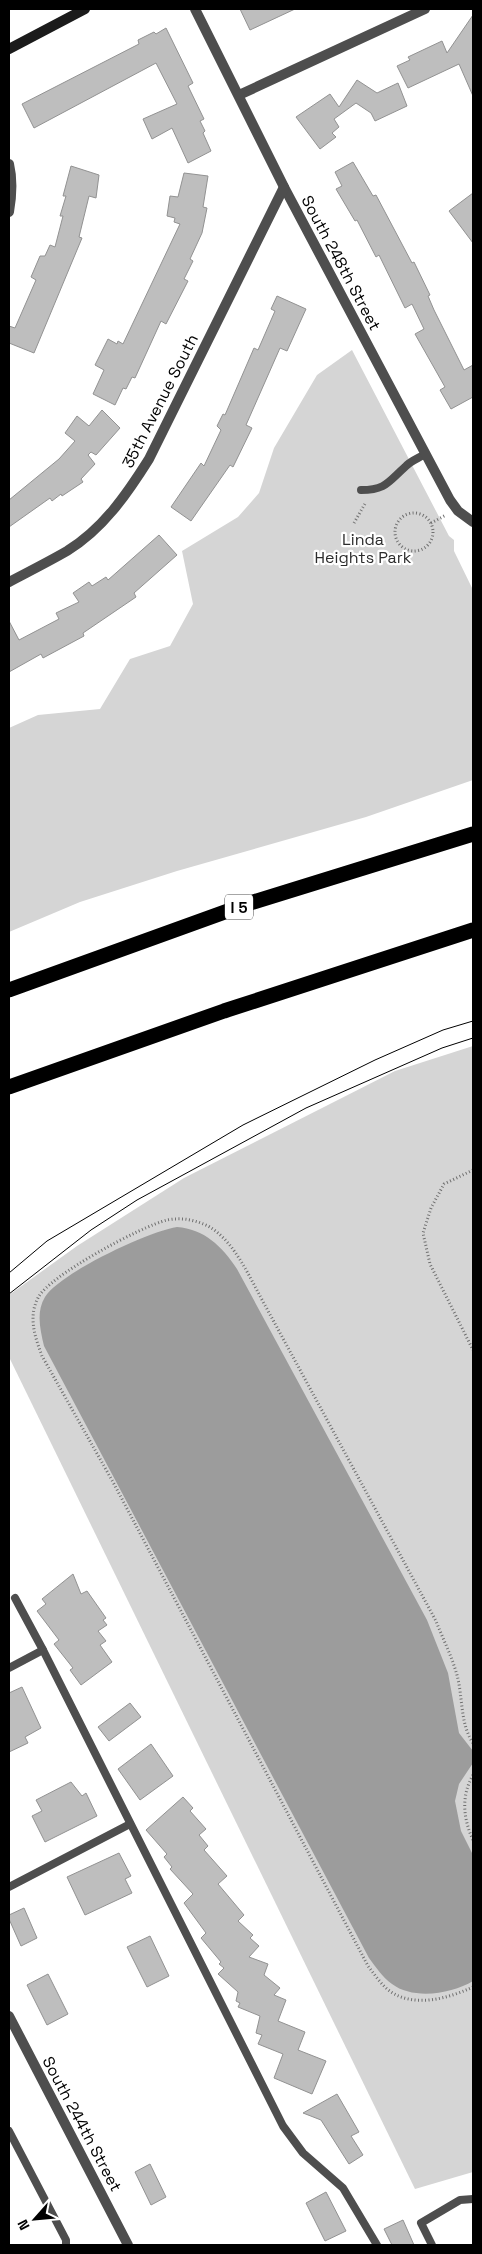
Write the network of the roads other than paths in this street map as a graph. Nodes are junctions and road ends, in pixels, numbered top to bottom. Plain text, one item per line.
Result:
1 (85, 9) edge
2 (195, 9) edge
3 (425, 9) edge
4 (9, 49) edge
5 (239, 95) junction
6 (9, 164) edge
7 (284, 187) junction
8 (9, 212) edge
9 (425, 454) junction
10 (361, 490) dead end
11 (473, 522) edge
12 (9, 582) edge
13 (473, 834) edge
14 (473, 930) edge
15 (9, 990) edge
16 (9, 1087) edge
17 (15, 1598) dead end
18 (44, 1650) junction
19 (9, 1668) edge
20 (130, 1824) junction
21 (9, 1887) edge
22 (9, 2016) edge
23 (9, 2131) edge
24 (473, 2199) edge
25 (66, 2245) edge
26 (128, 2245) edge
27 (377, 2245) edge
28 (432, 2245) edge

1 - 4 main road
2 - 5 street, South 248th Street
3 - 5 street
5 - 7 street, South 248th Street
6 - 8 street
7 - 9 street, South 248th Street
7 - 12 street, 35th Avenue South
9 - 10 lane
9 - 11 street, South 248th Street
13 - 15 highway, I 5
14 - 16 highway
17 - 18 lane
18 - 19 lane
18 - 20 lane
20 - 21 lane
20 - 27 lane
22 - 26 street, South 244th Street
23 - 25 lane
24 - 28 lane

